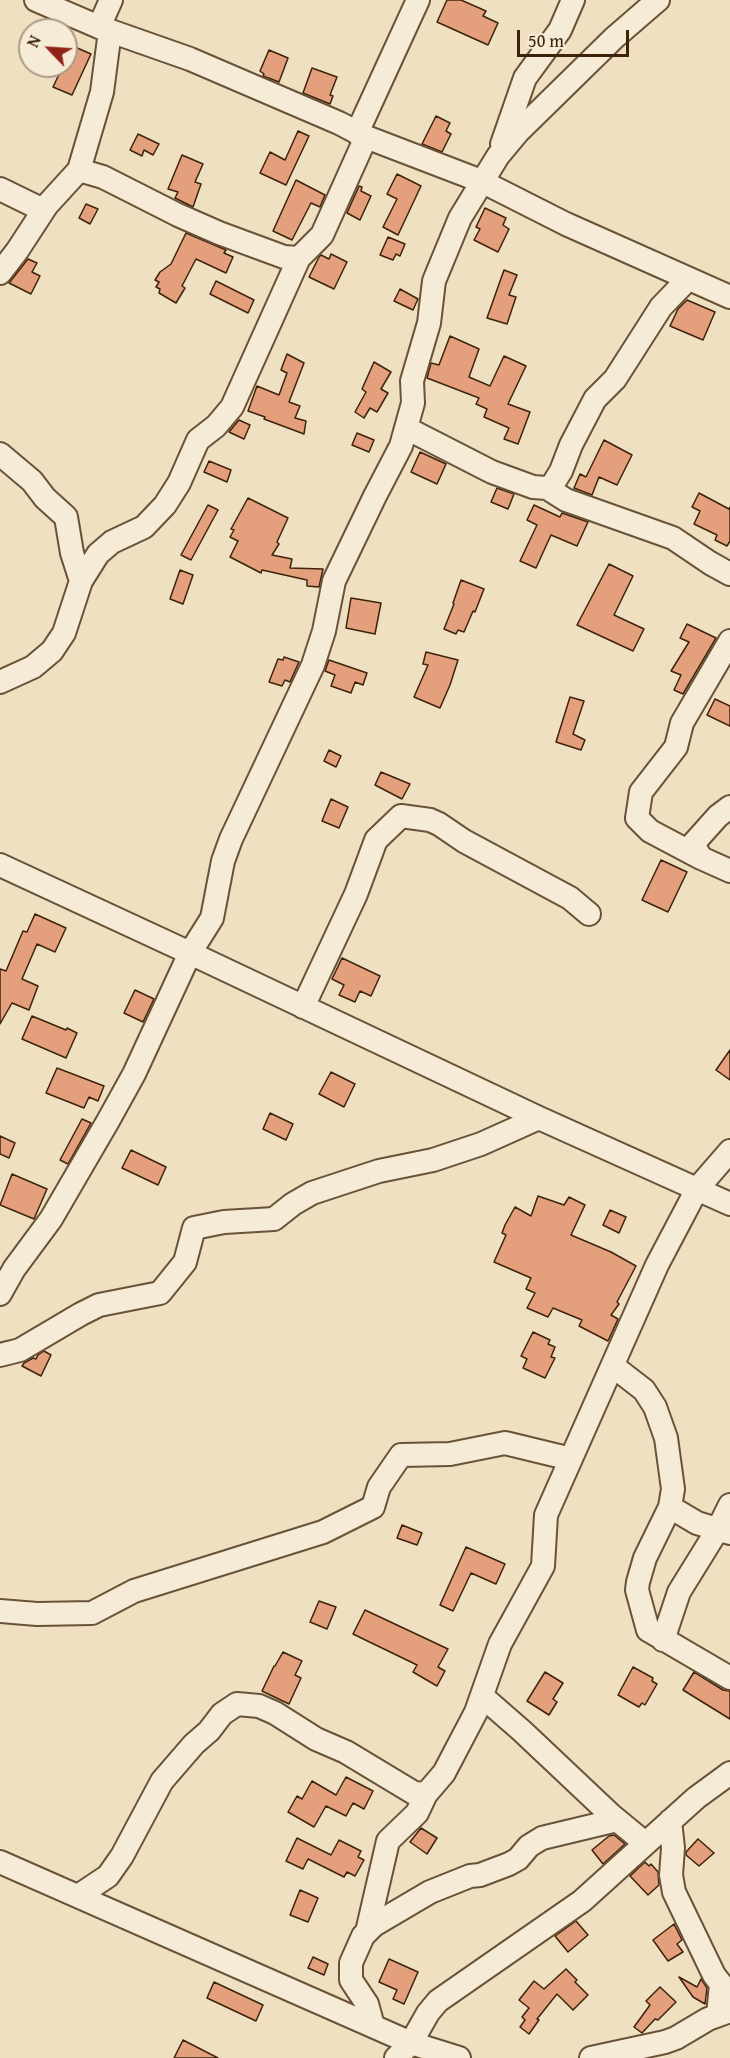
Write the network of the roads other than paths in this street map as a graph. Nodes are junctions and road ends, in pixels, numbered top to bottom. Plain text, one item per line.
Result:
1 (36, 0) edge
2 (111, 0) edge
3 (418, 0) edge
4 (573, 0) edge
5 (658, 0) edge
6 (105, 29) junction
7 (362, 135) junction
8 (498, 156) junction
9 (79, 170) junction
10 (481, 181) junction
11 (0, 189) edge
12 (43, 210) junction
13 (298, 258) junction
14 (0, 273) edge
15 (688, 279) junction
16 (730, 297) edge
17 (406, 428) junction
18 (0, 454) edge
19 (547, 488) junction
20 (730, 574) edge
21 (81, 581) junction
22 (730, 641) edge
23 (0, 682) edge
24 (730, 807) edge
25 (701, 858) junction
26 (730, 872) edge
27 (3, 874) edge
28 (589, 914) dead end
29 (190, 953) junction
30 (303, 1007) junction
31 (539, 1118) junction
32 (730, 1150) edge
33 (698, 1189) junction
34 (730, 1203) edge
35 (7, 1265) edge
36 (0, 1294) edge
37 (0, 1355) edge
38 (613, 1366) junction
39 (571, 1459) junction
40 (730, 1505) edge
41 (670, 1507) junction
42 (724, 1531) edge
43 (0, 1611) edge
44 (663, 1640) junction
45 (730, 1678) edge
46 (483, 1697) junction
47 (730, 1773) edge
48 (426, 1794) junction
49 (617, 1820) junction
50 (669, 1821) junction
51 (645, 1843) junction
52 (0, 1862) edge
53 (78, 1896) junction
54 (367, 1932) junction
55 (724, 2013) edge
56 (373, 2026) junction
57 (403, 2050) edge
58 (459, 2058) edge
59 (591, 2058) edge

1 - 6 street
2 - 6 street
3 - 7 street
4 - 8 street
5 - 8 street
6 - 7 street
6 - 9 street
7 - 10 street
7 - 13 street
8 - 10 street
9 - 12 street
9 - 13 street
10 - 15 street
10 - 17 street
11 - 12 street
12 - 14 street
13 - 21 street
15 - 16 street
15 - 19 street
17 - 19 street
17 - 29 street
18 - 21 street
19 - 20 street
21 - 23 street
22 - 25 street
24 - 25 street
25 - 26 street
27 - 29 street
28 - 30 street
29 - 30 street
29 - 35 street
30 - 31 street
31 - 33 street
31 - 37 street
32 - 33 street
33 - 34 street
33 - 38 street
35 - 36 street
38 - 39 street
38 - 41 street
39 - 43 street
39 - 46 street
40 - 42 street
41 - 42 street
41 - 44 street
42 - 44 street
44 - 45 street
46 - 48 street
46 - 49 street
47 - 50 street
48 - 53 street
48 - 54 street
49 - 51 street
49 - 54 street
50 - 51 street
50 - 55 street
51 - 57 street
52 - 53 street
53 - 56 street
54 - 56 street
55 - 59 street
56 - 57 street
57 - 58 street

